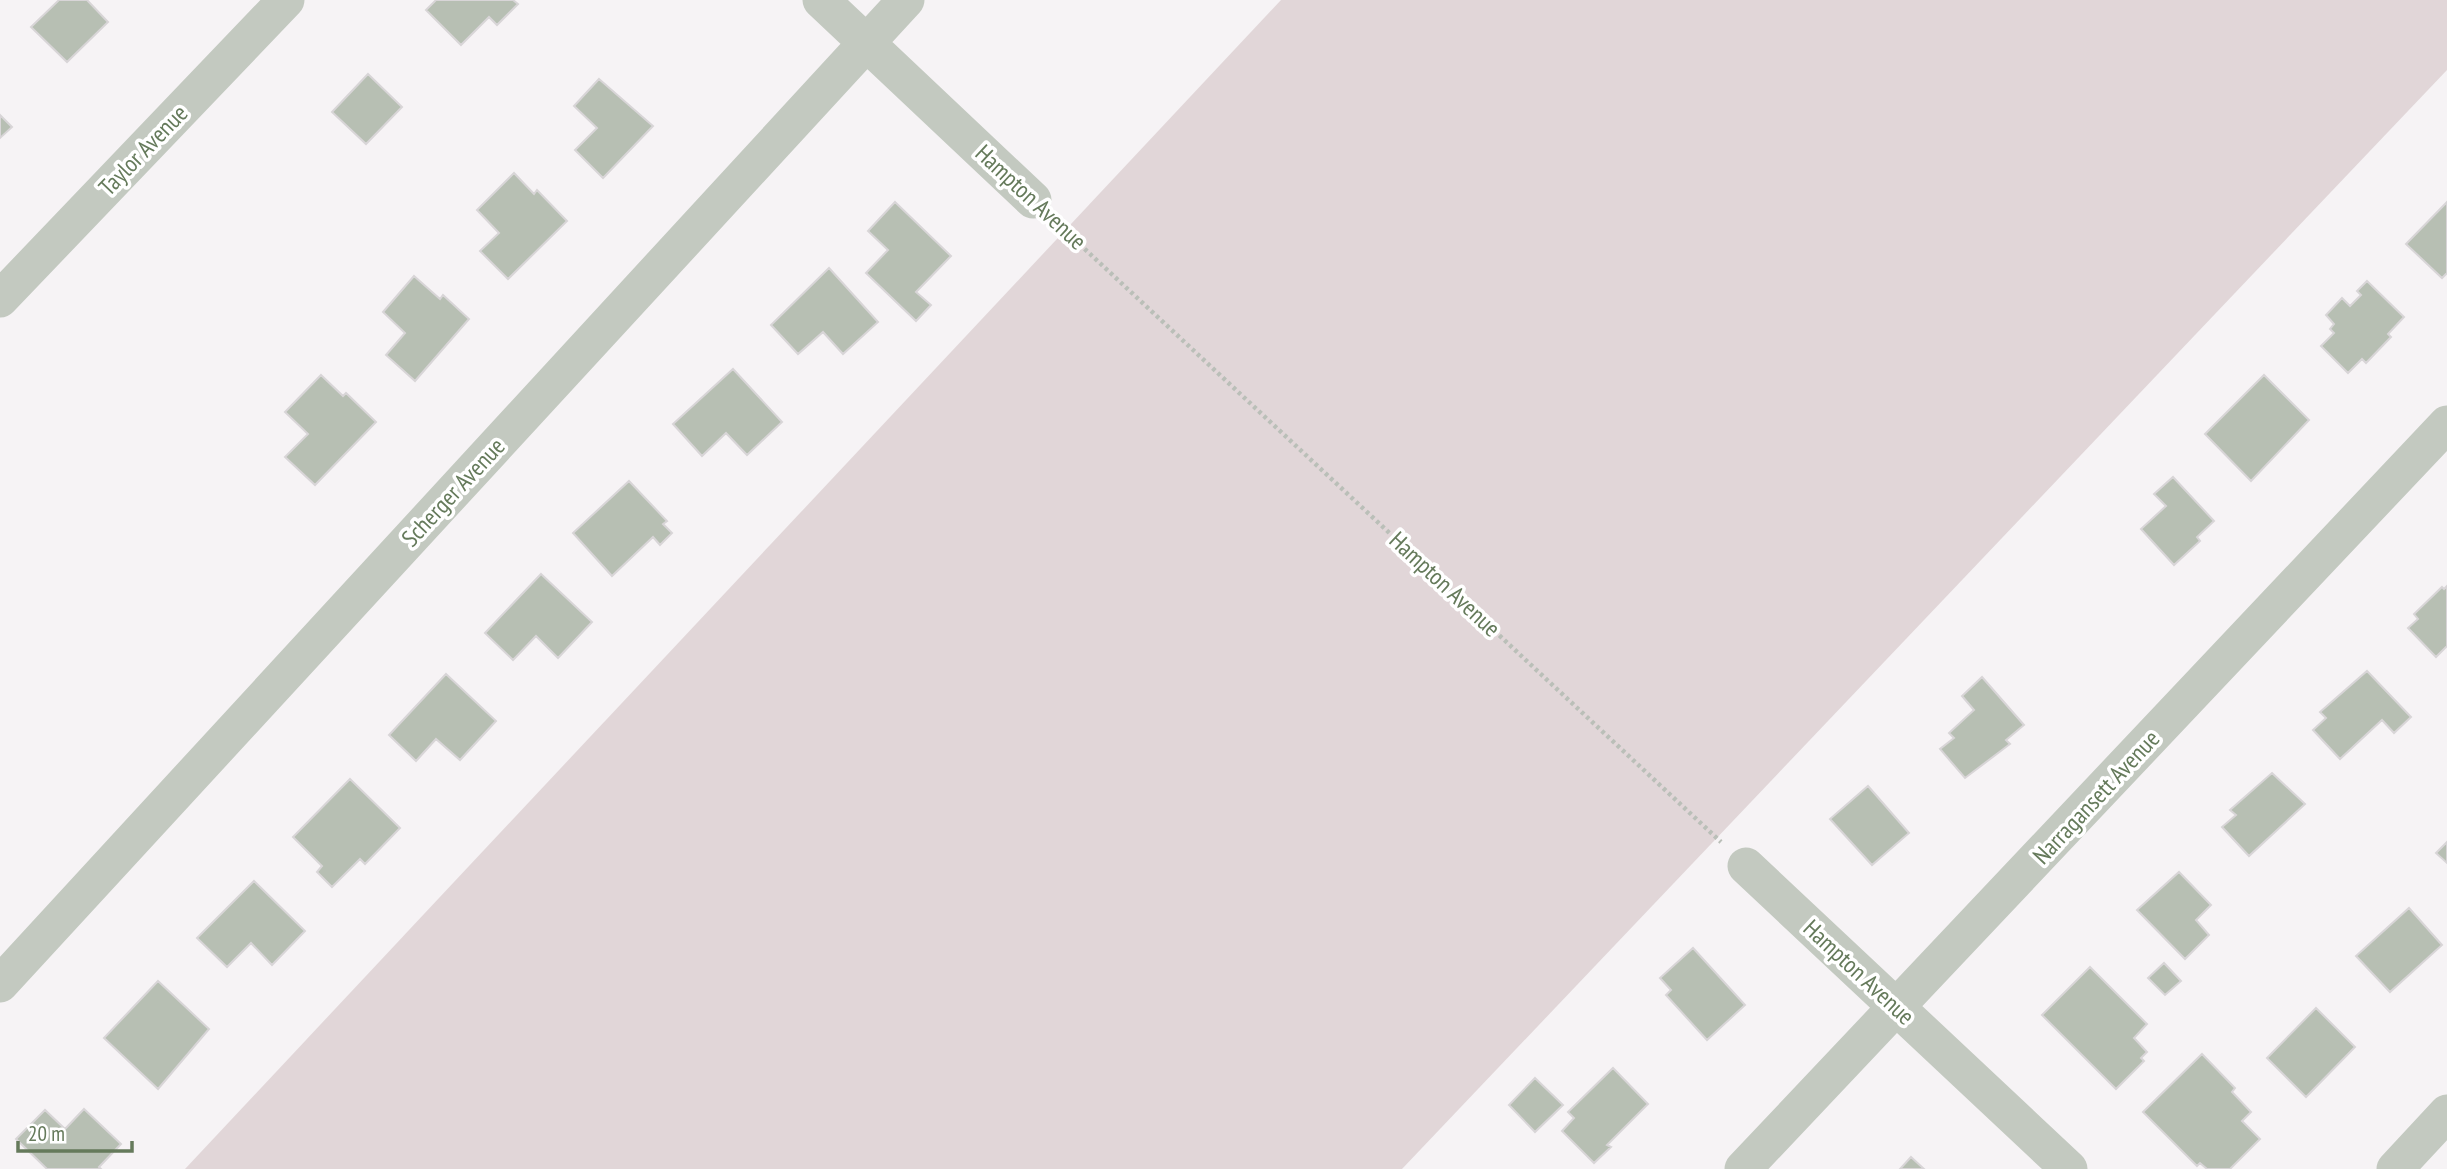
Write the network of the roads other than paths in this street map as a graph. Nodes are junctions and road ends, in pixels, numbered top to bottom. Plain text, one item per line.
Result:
1 (286, 0) edge
2 (821, 0) edge
3 (906, 0) edge
4 (866, 42) junction
5 (1033, 200) road end
6 (0, 299) edge
7 (2447, 424) edge
8 (1746, 866) road end
9 (0, 984) edge
10 (1898, 1007) junction
11 (2447, 1113) edge
12 (1743, 1169) edge
13 (2069, 1169) edge
14 (2395, 1169) edge

1 - 6 street, Taylor Avenue
2 - 4 street, Hampton Avenue
3 - 4 street, Scherger Avenue
4 - 5 street, Hampton Avenue
4 - 9 street, Scherger Avenue
7 - 10 street, Narragansett Avenue
8 - 10 street, Hampton Avenue
10 - 12 street, Narragansett Avenue
10 - 13 street, Hampton Avenue
11 - 14 street

